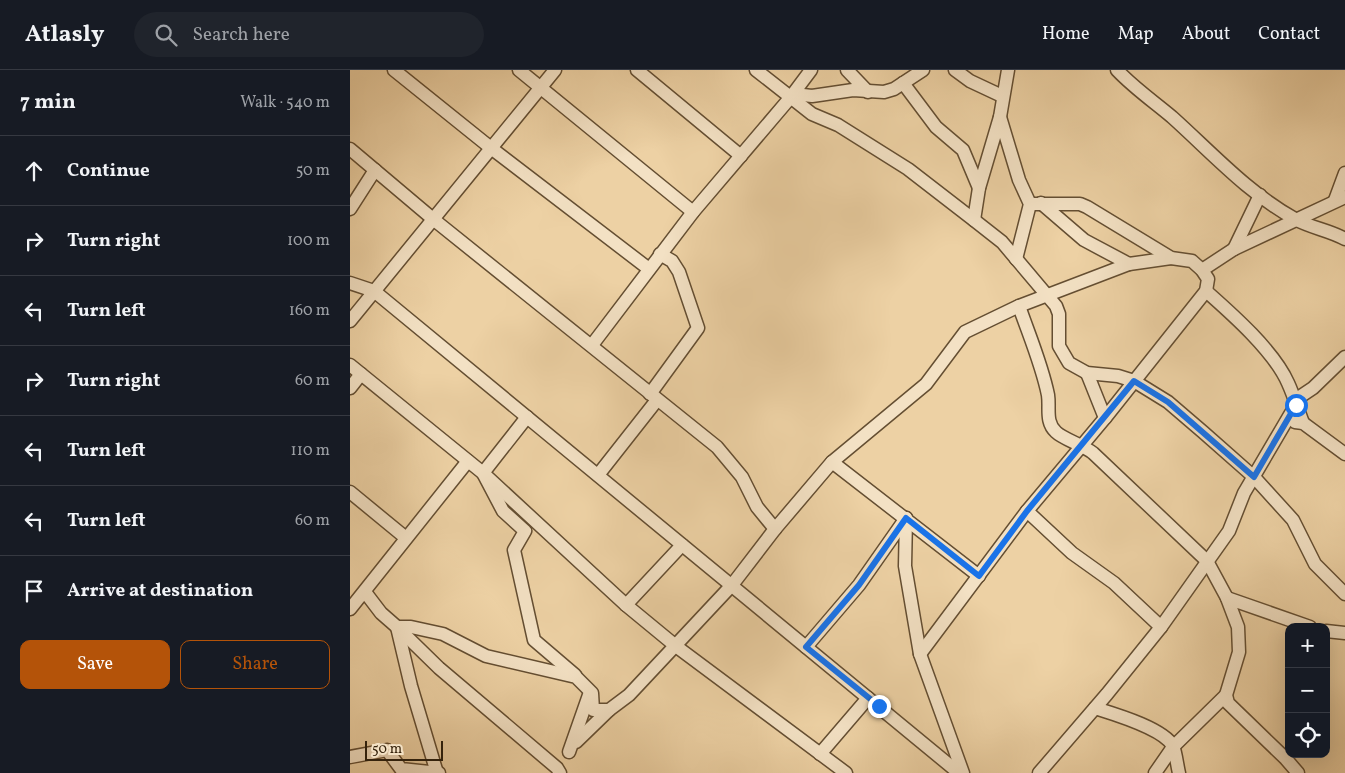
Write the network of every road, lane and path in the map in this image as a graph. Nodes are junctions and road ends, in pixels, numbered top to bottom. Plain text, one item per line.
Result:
1 (394, 70) edge
2 (519, 70) edge
3 (554, 70) edge
4 (637, 70) edge
5 (756, 70) edge
6 (811, 70) edge
7 (847, 70) edge
8 (955, 70) edge
9 (1008, 70) edge
10 (1117, 70) edge
11 (916, 72) edge
12 (903, 84) junction
13 (540, 88) junction
14 (868, 92) junction
15 (792, 96) junction
16 (1002, 96) junction
17 (1000, 117) junction
18 (491, 148) junction
19 (350, 149) edge
20 (741, 156) junction
21 (375, 170) junction
22 (1345, 173) edge
23 (979, 188) junction
24 (1260, 196) junction
25 (1340, 198) edge
26 (1035, 204) junction
27 (350, 209) edge
28 (693, 212) junction
29 (433, 219) junction
30 (974, 220) junction
31 (1297, 220) junction
32 (1345, 239) edge
33 (1234, 249) junction
34 (660, 254) junction
35 (1171, 258) junction
36 (1016, 259) junction
37 (1129, 264) junction
38 (649, 269) junction
39 (1202, 270) junction
40 (350, 283) edge
41 (374, 291) junction
42 (1206, 291) junction
43 (1047, 294) junction
44 (1019, 306) junction
45 (350, 320) edge
46 (592, 345) junction
47 (1345, 357) edge
48 (350, 365) edge
49 (361, 374) junction
50 (1087, 374) junction
51 (1134, 381) junction
52 (350, 388) edge
53 (653, 397) junction
54 (1296, 405) junction
55 (527, 417) junction
56 (1285, 420) junction
57 (1102, 421) junction
58 (1303, 423) junction
59 (1082, 444) junction
60 (1093, 453) junction
61 (1345, 454) edge
62 (468, 461) junction
63 (832, 462) junction
64 (1244, 468) junction
65 (482, 472) junction
66 (598, 475) junction
67 (1254, 477) junction
68 (350, 492) edge
69 (1244, 493) junction
70 (1027, 511) junction
71 (906, 518) junction
72 (775, 528) junction
73 (406, 538) junction
74 (682, 544) junction
75 (1207, 561) junction
76 (979, 576) junction
77 (732, 585) junction
78 (365, 592) junction
79 (1345, 594) edge
80 (1227, 598) junction
81 (626, 605) junction
82 (350, 609) edge
83 (1299, 623) edge
84 (397, 627) junction
85 (1161, 627) junction
86 (1330, 631) edge
87 (1345, 633) edge
88 (676, 647) junction
89 (806, 647) junction
90 (920, 654) junction
91 (576, 677) junction
92 (1226, 695) junction
93 (868, 698) junction
94 (1095, 708) junction
95 (609, 710) junction
96 (1173, 747) junction
97 (569, 752) junction
98 (820, 754) junction
99 (350, 757) edge
100 (952, 771) edge
101 (437, 772) edge
102 (554, 772) edge
103 (846, 773) edge
104 (963, 773) edge
105 (1039, 773) edge
106 (1155, 773) edge
107 (1179, 773) edge
108 (1298, 773) edge

1 - 18 street
2 - 13 street
3 - 13 street
4 - 20 street
5 - 15 street
6 - 15 street
7 - 14 street
8 - 16 street
9 - 16 street
10 - 24 street
11 - 12 street
12 - 14 street
12 - 23 street
13 - 18 street
13 - 28 street
14 - 15 street
15 - 20 street
15 - 30 street
16 - 17 street
17 - 23 street
17 - 26 street
18 - 29 street
18 - 38 street
19 - 21 street
20 - 28 street
21 - 27 street
21 - 29 street
22 - 25 street
23 - 30 street
24 - 31 street
24 - 33 street
25 - 31 street
26 - 35 street
26 - 36 street
26 - 37 street
28 - 34 street
29 - 41 street
29 - 46 street
30 - 36 street
31 - 32 street
31 - 33 street
33 - 39 street
34 - 38 street
34 - 53 street
35 - 37 street
35 - 39 street
36 - 43 street
37 - 43 street
38 - 46 street
39 - 42 street
40 - 41 street
41 - 45 street
41 - 55 street
42 - 51 street
42 - 54 street
43 - 44 street
43 - 50 street
44 - 59 street
44 - 63 street
46 - 53 street
47 - 54 street
48 - 49 street
49 - 52 street
49 - 62 street
50 - 51 street
50 - 57 street
51 - 57 street
51 - 64 street
53 - 66 street
53 - 72 street
54 - 56 street
54 - 58 street
55 - 65 street
55 - 66 street
56 - 58 street
56 - 67 street
57 - 59 street
57 - 60 street
58 - 61 street
59 - 60 street
59 - 70 street
60 - 75 street
62 - 65 street
62 - 73 street
63 - 71 street
63 - 72 street
64 - 67 street
64 - 69 street
65 - 81 street
65 - 91 street
66 - 74 street
67 - 69 street
67 - 79 street
68 - 73 street
69 - 75 street
70 - 76 street
70 - 85 street
71 - 76 street
71 - 89 street
71 - 90 street
72 - 77 street
73 - 78 street
74 - 77 street
74 - 81 street
75 - 80 street
75 - 85 street
76 - 90 street
77 - 88 street
77 - 89 street
78 - 82 street
78 - 84 street
80 - 83 street
80 - 92 street
81 - 88 street
84 - 91 street
84 - 101 street
84 - 102 street
85 - 94 street
86 - 87 street
88 - 95 street
88 - 98 street
89 - 93 street
90 - 104 street
91 - 95 street
91 - 97 street
92 - 96 street
92 - 108 street
93 - 98 street
93 - 100 street
94 - 96 street
94 - 105 street
95 - 97 street
96 - 106 street
96 - 107 street
97 - 102 street
98 - 103 street
99 - 101 street

